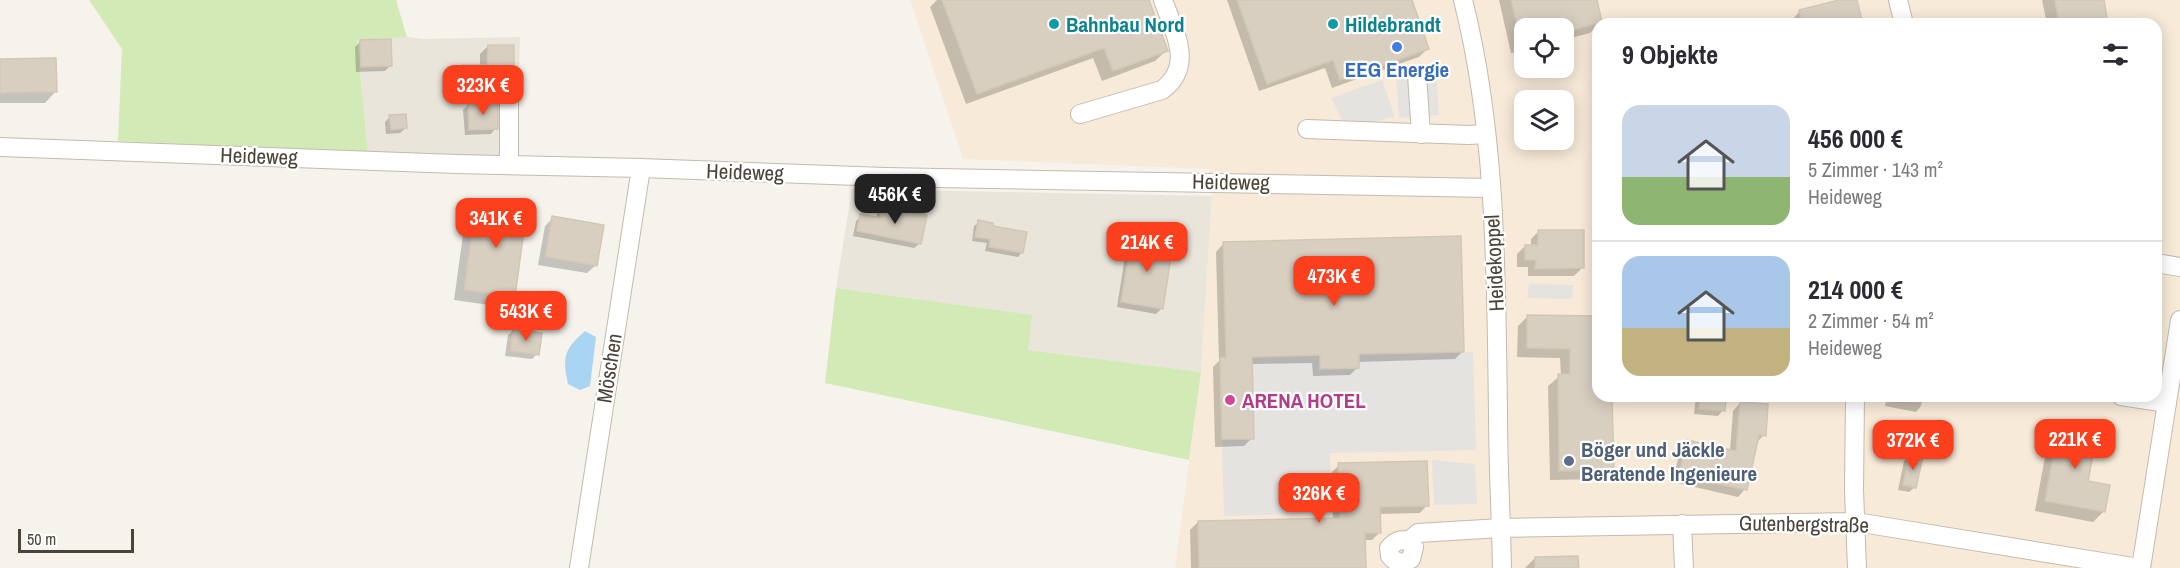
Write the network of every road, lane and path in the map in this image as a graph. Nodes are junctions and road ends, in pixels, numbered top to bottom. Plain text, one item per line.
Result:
1 (1163, 0) edge
2 (1463, 0) edge
3 (1898, 0) edge
4 (1902, 18) edge
5 (1417, 75) dead end
6 (490, 90) dead end
7 (1080, 114) dead end
8 (1307, 129) dead end
9 (1421, 134) junction
10 (1486, 134) junction
11 (0, 147) edge
12 (509, 165) junction
13 (641, 168) junction
14 (1490, 188) junction
15 (2162, 264) edge
16 (2180, 267) edge
17 (2180, 320) edge
18 (1855, 402) edge
19 (2160, 402) edge
20 (2167, 403) junction
21 (2171, 433) edge
22 (1856, 522) junction
23 (1682, 524) junction
24 (1501, 528) junction
25 (1409, 541) dead end
26 (579, 568) edge
27 (1502, 568) edge
28 (1684, 568) edge
29 (1857, 568) edge
30 (2140, 568) edge

1 - 7 street
2 - 10 street, Heidekoppel
3 - 4 street
5 - 9 street
6 - 12 street
8 - 9 street
9 - 10 street
10 - 14 street, Heidekoppel
11 - 12 street, Heideweg
12 - 13 street, Heideweg
13 - 14 street, Heideweg
13 - 26 street, Möschen
14 - 24 street, Heidekoppel
15 - 16 street
17 - 20 street
18 - 22 street
19 - 20 street
20 - 21 street
21 - 30 street
22 - 23 street, Gutenbergstraße
22 - 29 street
22 - 30 street, Gutenbergstraße
23 - 24 street, Gutenbergstraße
23 - 28 street
24 - 25 street, Gutenbergstraße
24 - 27 street, Heidekoppel

